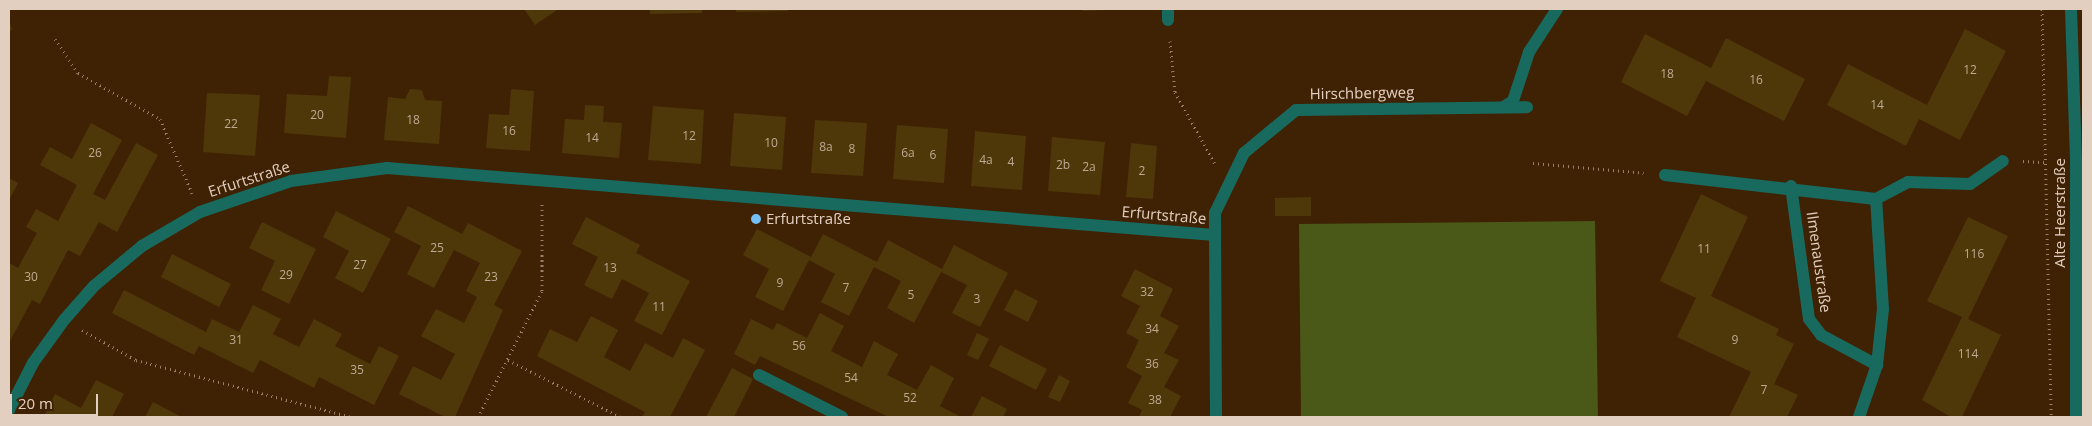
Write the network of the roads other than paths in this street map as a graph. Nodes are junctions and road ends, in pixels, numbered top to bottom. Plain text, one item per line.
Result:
1 (1557, 9) edge
2 (2071, 9) edge
3 (1505, 106) junction
4 (1527, 107) dead end
5 (2003, 161) dead end
6 (2080, 162) edge
7 (1666, 175) road end
8 (1791, 186) junction
9 (1876, 199) junction
10 (1214, 235) junction
11 (1877, 365) junction
12 (759, 375) dead end
13 (9, 410) edge
14 (842, 417) edge
15 (1216, 417) edge
16 (1859, 417) edge
17 (2076, 417) edge

1 - 3 street
2 - 6 street, Alte Heerstraße
3 - 4 street, Hirschbergweg
3 - 10 street, Hirschbergweg
5 - 9 street
6 - 17 street, Alte Heerstraße
7 - 8 street, Ilmenaustraße
8 - 9 street, Ilmenaustraße
8 - 11 street, Ilmenaustraße
9 - 11 street
10 - 13 street, Erfurtstraße
10 - 15 street, Hirschbergweg
11 - 16 street
12 - 14 street

